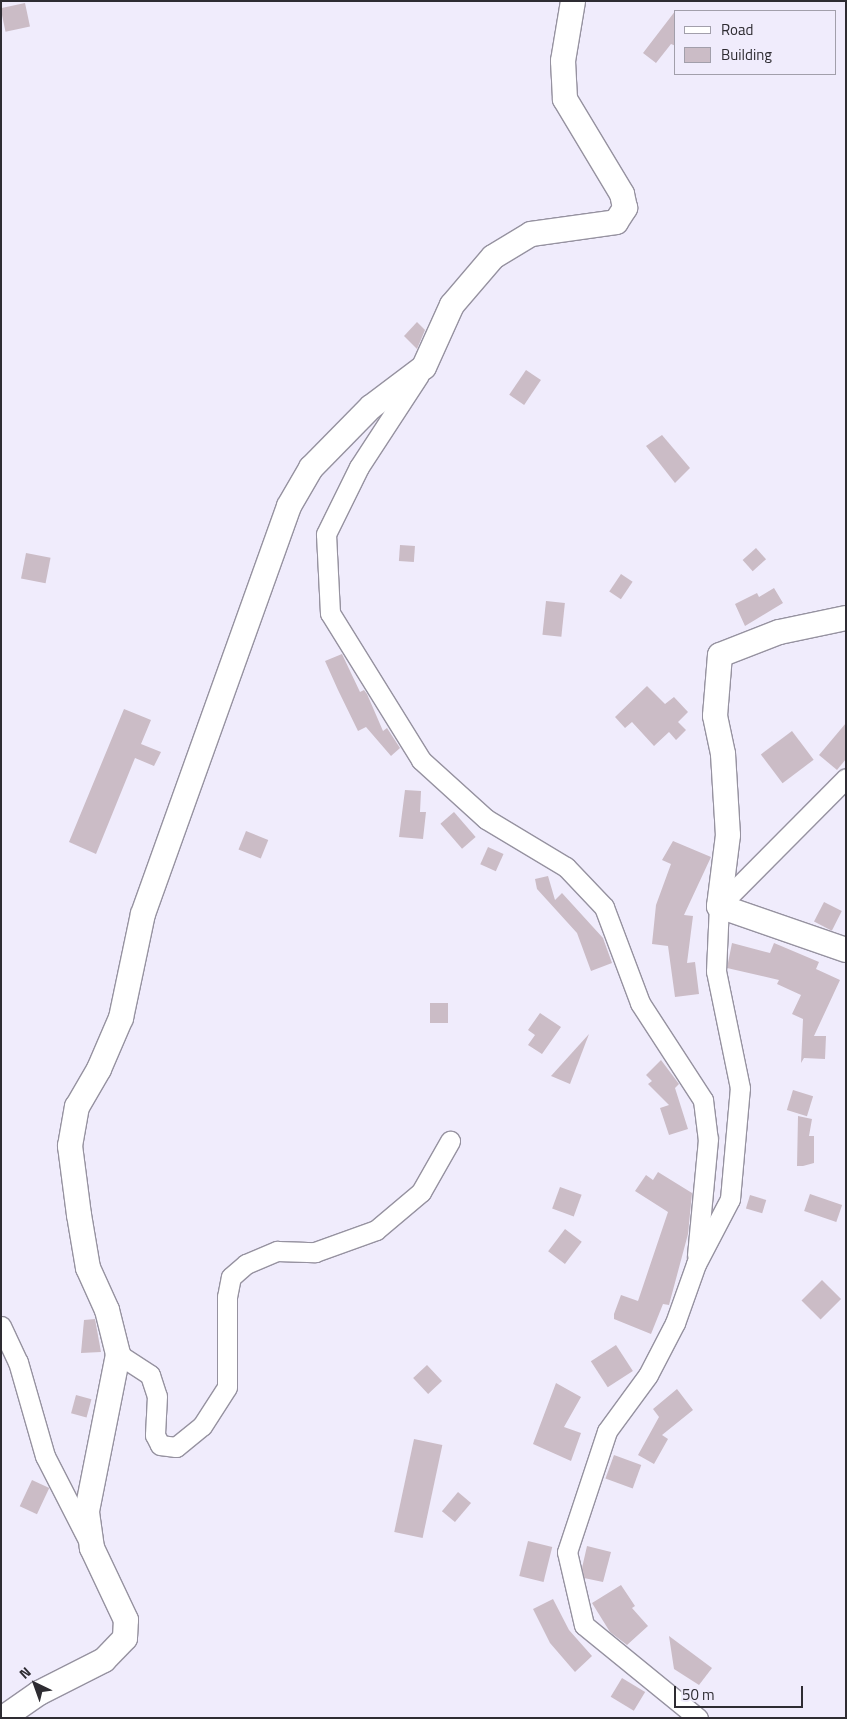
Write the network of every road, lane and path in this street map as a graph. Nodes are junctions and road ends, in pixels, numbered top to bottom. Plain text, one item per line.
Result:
1 (573, 1) edge
2 (424, 367) junction
3 (846, 618) edge
4 (846, 778) edge
5 (719, 906) junction
6 (846, 950) edge
7 (450, 1141) dead end
8 (696, 1264) junction
9 (1, 1326) edge
10 (118, 1354) junction
11 (92, 1548) junction
12 (3, 1718) edge
13 (698, 1718) edge

1 - 2 street
2 - 8 street
2 - 10 street
3 - 5 street
4 - 5 street
5 - 6 street
5 - 8 street
7 - 10 street
8 - 13 street
9 - 11 street
10 - 11 street
11 - 12 street

